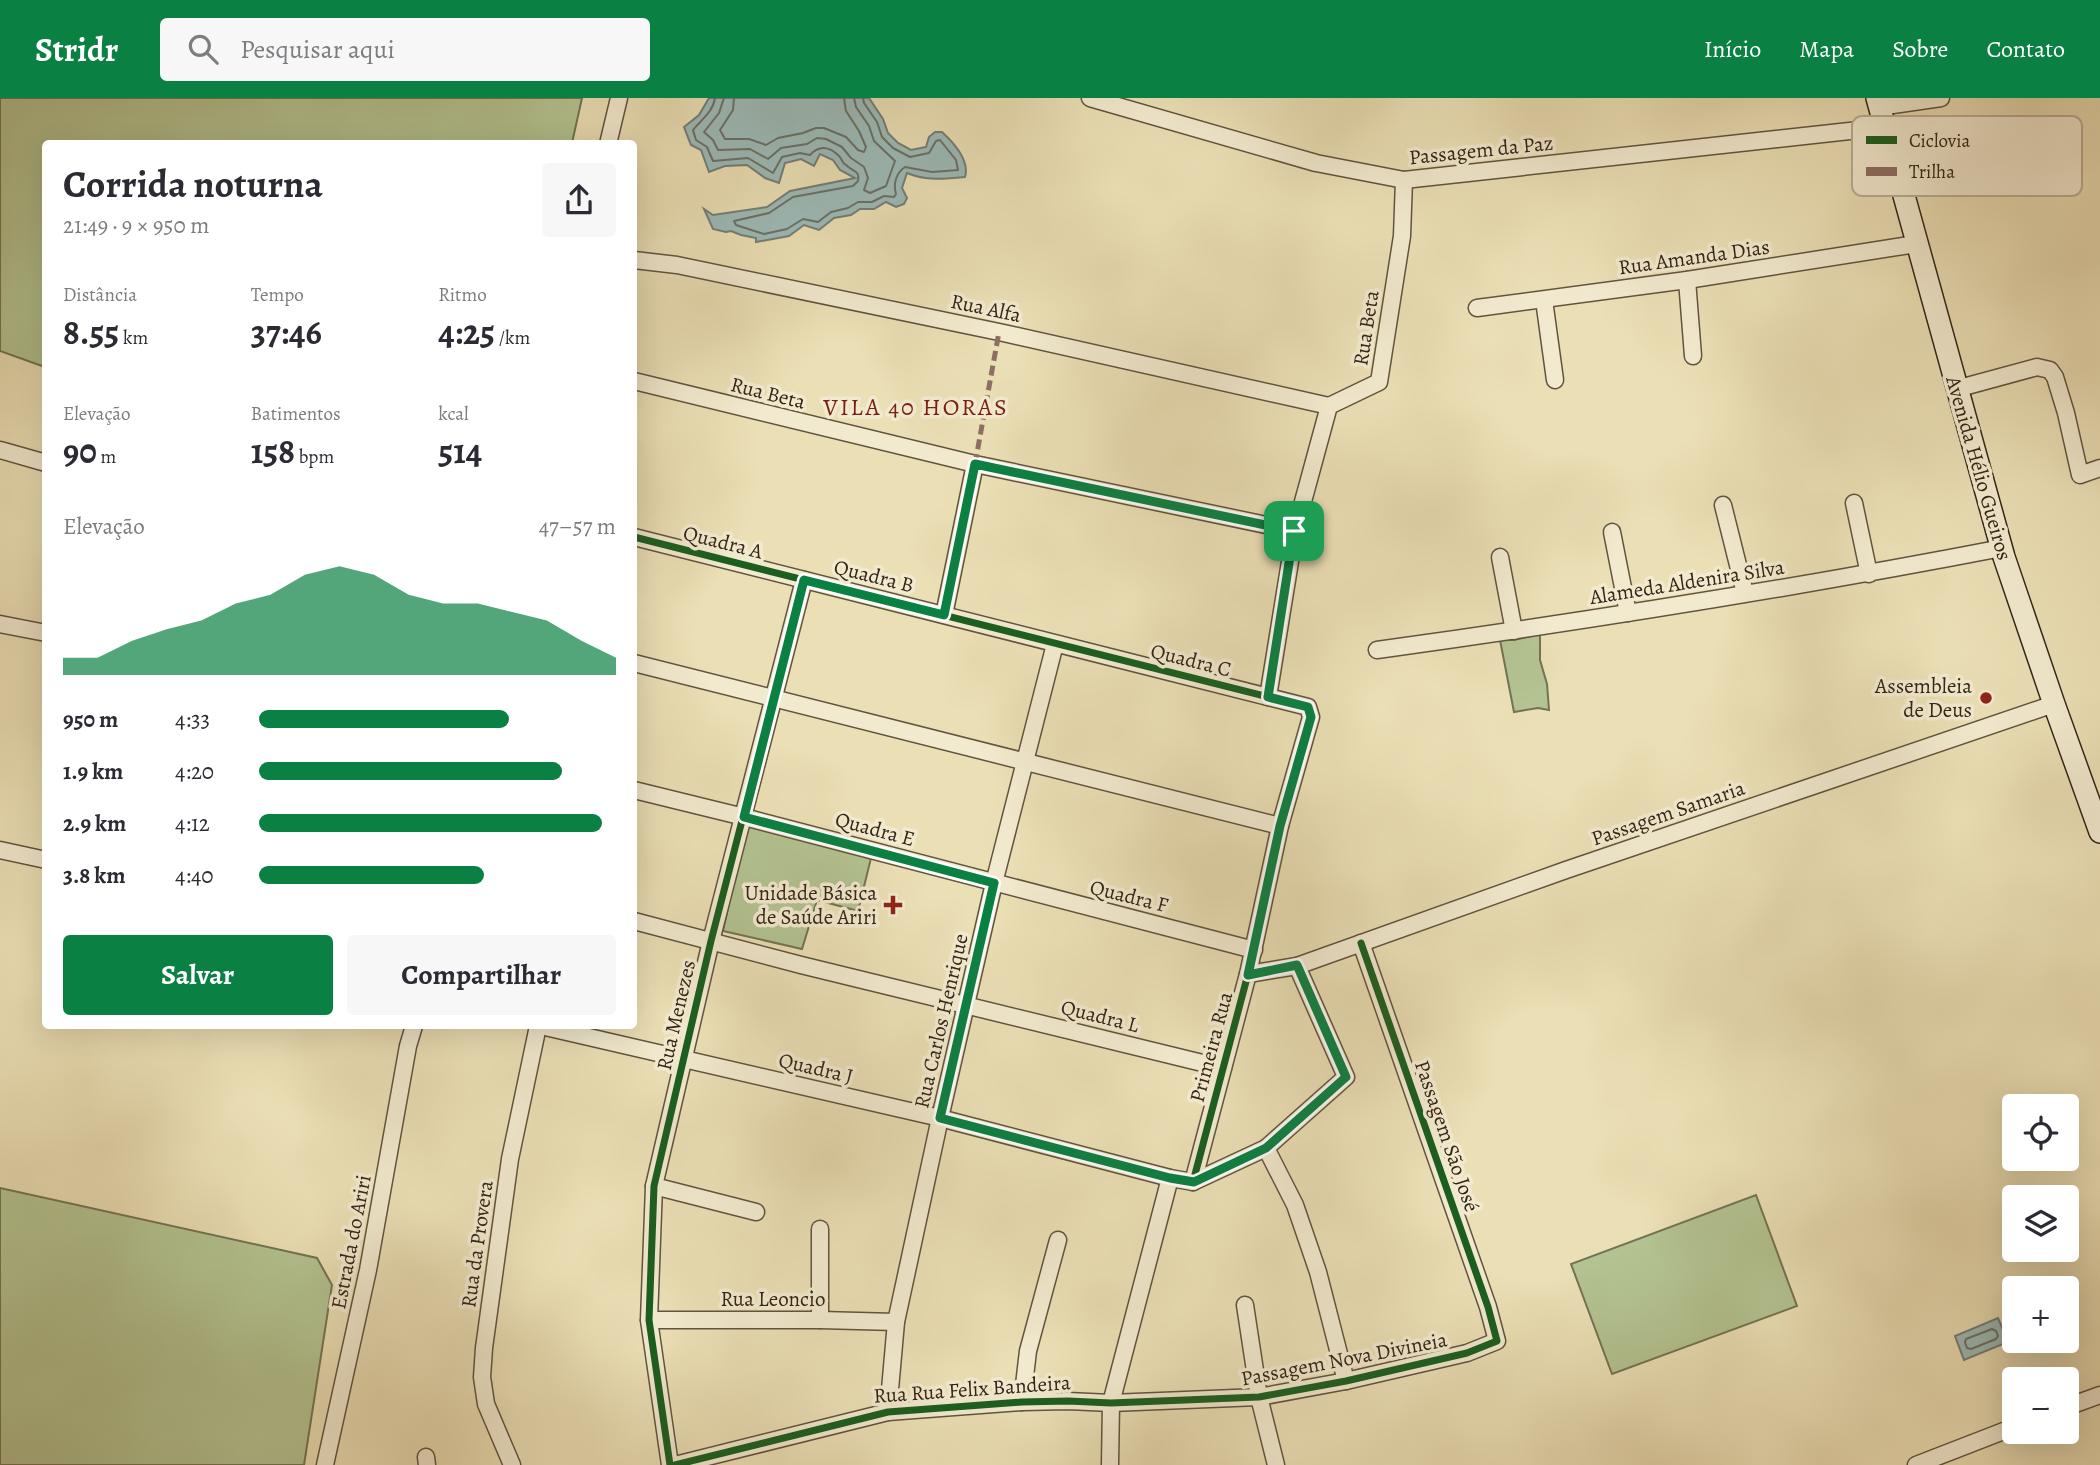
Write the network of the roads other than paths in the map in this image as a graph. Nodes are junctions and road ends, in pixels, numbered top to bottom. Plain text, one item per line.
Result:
1 (619, 98) edge
2 (1090, 98) edge
3 (1941, 98) edge
4 (1880, 111) edge
5 (609, 140) edge
6 (1404, 180) junction
7 (1903, 196) edge
8 (1916, 244) junction
9 (637, 260) edge
10 (1687, 280) junction
11 (1544, 300) junction
12 (1477, 307) dead end
13 (1693, 356) dead end
14 (1555, 380) dead end
15 (637, 382) edge
16 (1956, 389) junction
17 (1329, 406) junction
18 (0, 450) edge
19 (42, 462) edge
20 (975, 464) junction
21 (2100, 468) edge
22 (1854, 503) dead end
23 (1723, 505) dead end
24 (1294, 531) junction
25 (1612, 533) dead end
26 (637, 538) edge
27 (2002, 548) junction
28 (1500, 557) dead end
29 (1869, 574) junction
30 (804, 580) junction
31 (1745, 593) junction
32 (1628, 613) junction
33 (944, 615) junction
34 (0, 624) edge
35 (1514, 631) junction
36 (42, 632) edge
37 (1055, 644) junction
38 (1377, 650) dead end
39 (637, 664) edge
40 (1268, 697) junction
41 (775, 698) junction
42 (2054, 704) junction
43 (1311, 717) joint
44 (1025, 761) junction
45 (637, 791) edge
46 (744, 817) junction
47 (1280, 826) junction
48 (2100, 832) edge
49 (0, 850) edge
50 (42, 859) edge
51 (994, 883) junction
52 (637, 922) edge
53 (711, 941) junction
54 (1361, 943) junction
55 (1254, 950) junction
56 (1297, 965) junction
57 (1248, 975) junction
58 (966, 1004) junction
59 (413, 1029) edge
60 (538, 1029) edge
61 (552, 1029) edge
62 (684, 1059) junction
63 (1223, 1068) junction
64 (940, 1118) junction
65 (1266, 1148) junction
66 (1170, 1178) junction
67 (1194, 1182) junction
68 (653, 1186) junction
69 (756, 1212) dead end
70 (820, 1229) dead end
71 (1058, 1240) dead end
72 (1245, 1305) dead end
73 (649, 1320) junction
74 (820, 1320) junction
75 (896, 1322) junction
76 (1497, 1341) joint
77 (1346, 1381) junction
78 (2100, 1395) edge
79 (1259, 1398) junction
80 (1022, 1402) junction
81 (1111, 1403) junction
82 (2079, 1403) edge
83 (888, 1412) junction
84 (2002, 1432) edge
85 (1919, 1464) edge
86 (325, 1465) edge
87 (512, 1465) edge
88 (672, 1465) edge
89 (1110, 1465) edge
90 (1276, 1465) edge

1 - 5 street
2 - 6 street, Passagem da Paz
3 - 4 street, Passagem da Paz
4 - 6 street, Passagem da Paz
6 - 17 street, Rua Beta
7 - 8 main road, Avenida Hélio Gueiros
8 - 10 street, Rua Amanda Dias
8 - 16 main road, Avenida Hélio Gueiros
9 - 17 street, Rua Alfa
10 - 11 street, Rua Amanda Dias
10 - 13 street
11 - 12 street, Rua Amanda Dias
11 - 14 street
15 - 20 street, Rua Beta
16 - 21 street
16 - 27 main road, Avenida Hélio Gueiros
17 - 24 street
18 - 19 street
20 - 24 street, Rua Beta
20 - 33 street
22 - 29 street
23 - 31 street
24 - 40 street
25 - 32 street
26 - 30 street, Quadra A
27 - 29 street, Alameda Aldenira Silva
27 - 42 main road, Avenida Hélio Gueiros
28 - 35 street
29 - 31 street, Alameda Aldenira Silva
30 - 33 street, Quadra B
30 - 41 street, Rua Menezes
31 - 32 street, Alameda Aldenira Silva
32 - 35 street, Alameda Aldenira Silva
33 - 37 street, Quadra B
34 - 36 street
35 - 38 street, Alameda Aldenira Silva
37 - 40 street, Quadra C
37 - 44 street, Rua Carlos Henrique
39 - 41 street
40 - 43 street, Quadra C
41 - 44 street
41 - 46 street, Rua Menezes
42 - 48 main road, Avenida Hélio Gueiros
42 - 54 street, Passagem Samaria
43 - 47 street, Primeira Rua
44 - 47 street
44 - 51 street, Rua Carlos Henrique
45 - 46 street, Quadra E
46 - 51 street, Quadra E
46 - 53 street, Rua Menezes
47 - 55 street, Primeira Rua
49 - 50 street
51 - 55 street, Quadra F
51 - 58 street, Rua Carlos Henrique
52 - 53 street
53 - 58 street
53 - 62 street, Rua Menezes
54 - 56 street, Passagem Samaria
54 - 76 street, Passagem São José
55 - 57 street, Primeira Rua
56 - 57 street, Passagem Samaria
56 - 65 street
57 - 63 street, Primeira Rua
58 - 63 street, Quadra L
58 - 64 street, Rua Carlos Henrique
59 - 86 street, Estrada do Ariri
60 - 87 street, Rua da Provera
61 - 62 street, Quadra J
62 - 64 street, Quadra J
62 - 68 street, Rua Menezes
63 - 67 street, Primeira Rua
64 - 66 street
64 - 75 street, Rua Carlos Henrique
65 - 67 street
65 - 77 street
66 - 67 street
66 - 81 street
68 - 69 street
68 - 73 street, Rua Menezes
70 - 74 street
71 - 80 street
72 - 79 street
73 - 74 street, Rua Leoncio
73 - 88 street, Rua Menezes
74 - 75 street, Rua Leoncio
75 - 83 street, Rua Carlos Henrique
76 - 77 street, Passagem Nova Divineia
77 - 79 street, Passagem Nova Divineia
78 - 82 street
79 - 81 street, Passagem Nova Divineia
79 - 90 street
80 - 81 street, Rua Rua Felix Bandeira
80 - 83 street, Rua Rua Felix Bandeira
81 - 89 street
83 - 88 street, Rua Rua Felix Bandeira
84 - 85 street

